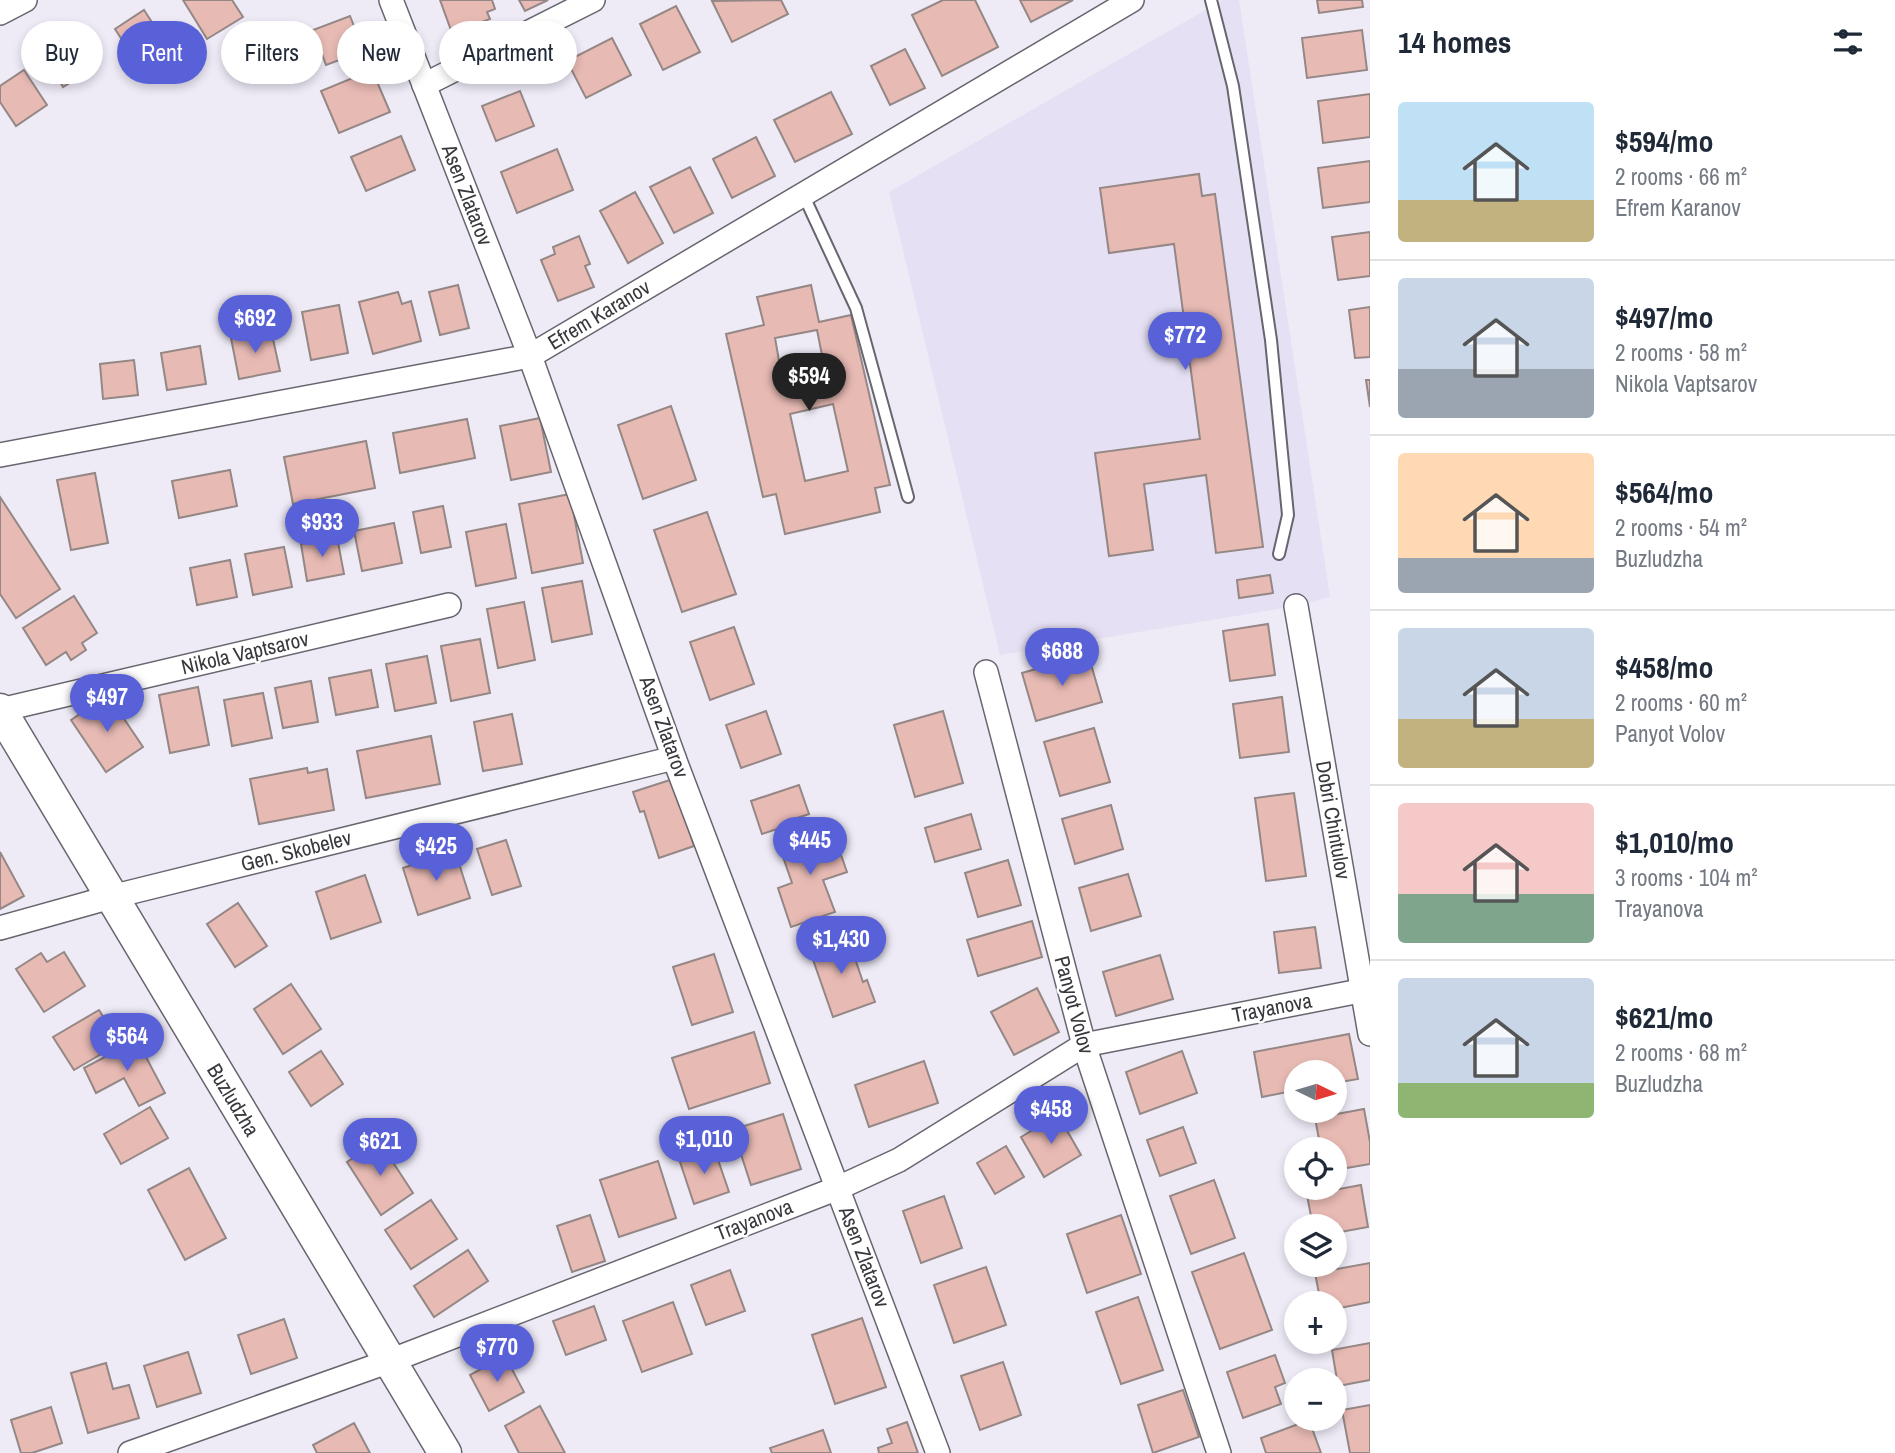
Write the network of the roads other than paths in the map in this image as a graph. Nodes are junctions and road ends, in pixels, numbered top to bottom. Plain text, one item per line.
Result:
1 (25, 0) edge
2 (391, 0) edge
3 (593, 0) edge
4 (1132, 0) edge
5 (1211, 0) edge
6 (0, 13) edge
7 (424, 85) junction
8 (803, 194) junction
9 (530, 356) junction
10 (0, 455) edge
11 (908, 497) dead end
12 (1279, 554) dead end
13 (449, 605) dead end
14 (1296, 606) dead end
15 (986, 672) dead end
16 (0, 710) edge
17 (674, 758) junction
18 (111, 897) junction
19 (0, 928) edge
20 (1366, 990) edge
21 (1370, 1034) edge
22 (1084, 1045) junction
23 (838, 1188) junction
24 (390, 1361) junction
25 (130, 1453) edge
26 (445, 1453) edge
27 (939, 1453) edge
28 (1219, 1453) edge

1 - 6 street
2 - 7 street, Asen Zlatarov
3 - 7 street
4 - 8 street, Efrem Karanov
5 - 12 lane
7 - 9 street, Asen Zlatarov
8 - 9 street, Efrem Karanov
8 - 11 lane
9 - 10 street, Efrem Karanov
9 - 17 street, Asen Zlatarov
13 - 16 street, Nikola Vaptsarov
14 - 20 street, Dobri Chintulov
15 - 22 street, Panyot Volov
16 - 18 street, Buzludzha
17 - 18 street, Gen. Skobelev
17 - 23 street, Asen Zlatarov
18 - 19 street, Gen. Skobelev
18 - 24 street, Buzludzha
20 - 21 street, Dobri Chintulov
20 - 22 street, Trayanova
22 - 23 street, Trayanova
22 - 28 street, Panyot Volov
23 - 24 street, Trayanova
23 - 27 street, Asen Zlatarov
24 - 25 street, Trayanova
24 - 26 street, Buzludzha

